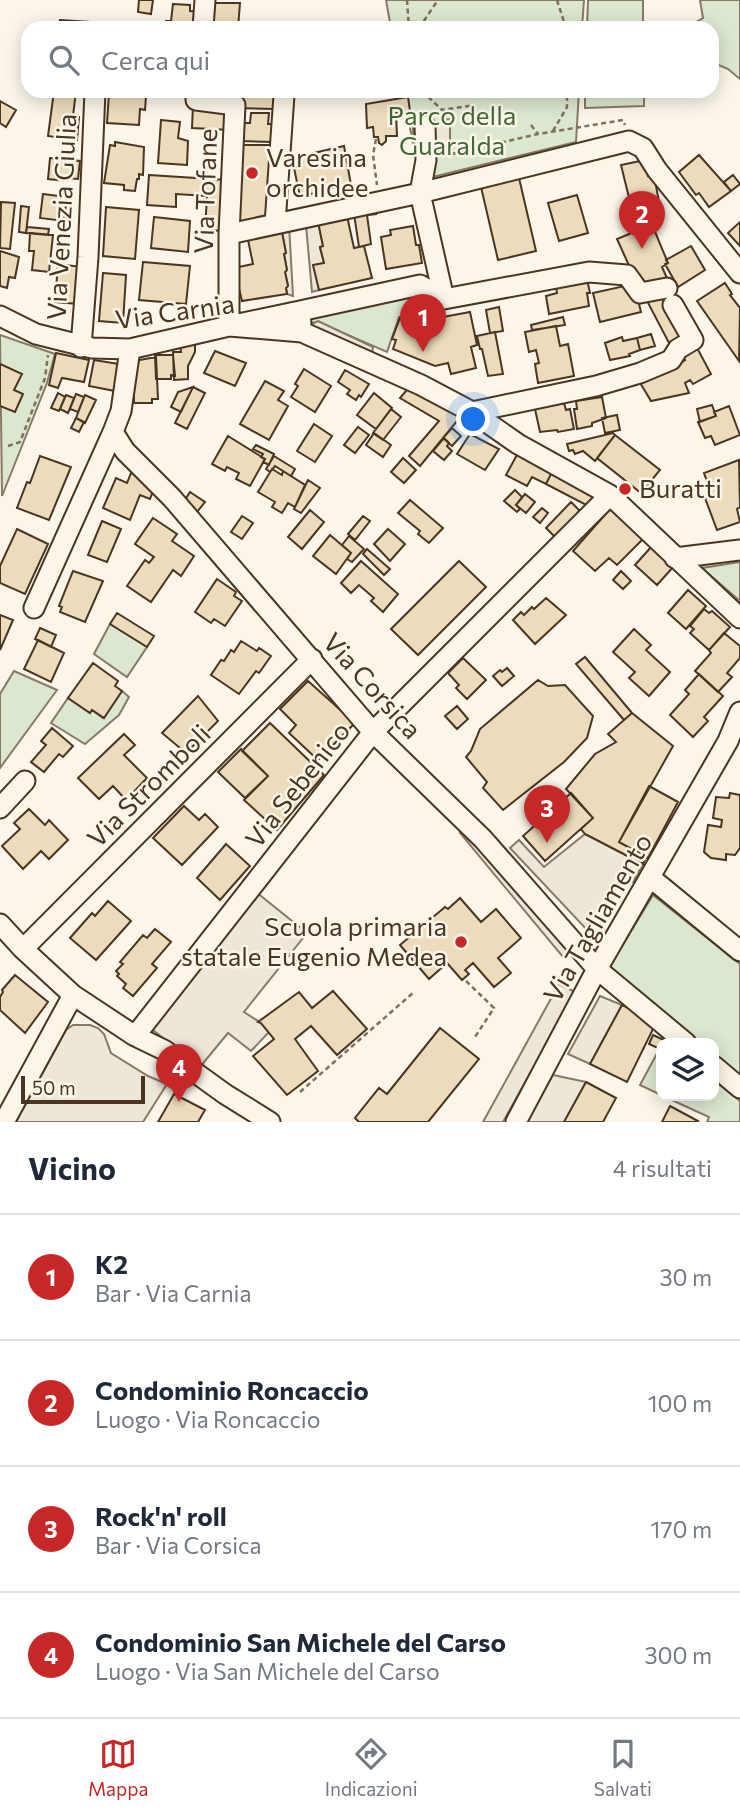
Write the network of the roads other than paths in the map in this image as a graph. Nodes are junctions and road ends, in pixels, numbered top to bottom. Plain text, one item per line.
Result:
1 (205, 0) edge
2 (204, 21) edge
3 (95, 98) edge
4 (196, 98) edge
5 (284, 98) edge
6 (425, 126) dead end
7 (420, 193) junction
8 (275, 224) junction
9 (229, 234) junction
10 (740, 273) edge
11 (443, 299) junction
12 (300, 311) junction
13 (0, 316) edge
14 (229, 326) junction
15 (302, 332) junction
16 (81, 346) junction
17 (130, 349) junction
18 (472, 412) junction
19 (113, 432) junction
20 (610, 495) junction
21 (740, 550) edge
22 (675, 558) junction
23 (34, 608) dead end
24 (740, 618) edge
25 (312, 659) junction
26 (740, 712) edge
27 (373, 732) junction
28 (736, 743) edge
29 (25, 781) dead end
30 (0, 808) edge
31 (650, 878) junction
32 (0, 924) edge
33 (23, 949) junction
34 (740, 951) edge
35 (597, 969) junction
36 (74, 995) junction
37 (135, 1036) junction
38 (681, 1038) edge
39 (719, 1070) edge
40 (740, 1088) edge
41 (4, 1122) edge
42 (270, 1122) edge
43 (516, 1122) edge

1 - 2 street
3 - 16 street, Via Venezia Giulia
4 - 9 street, Via Tofane
5 - 8 street
6 - 7 street
7 - 8 street
7 - 10 street
7 - 11 street
8 - 9 street
9 - 14 street, Via Tofane
11 - 12 street
11 - 18 street
12 - 14 street
12 - 15 street
13 - 16 street, Via Carnia
14 - 15 street, Via Carnia
14 - 17 street, Via Carnia
15 - 18 street, Via Carnia
16 - 17 street, Via Carnia
17 - 19 street
18 - 20 street, Via Carnia
19 - 23 street
19 - 25 street, Via Corsica
20 - 22 street, Via Carnia
20 - 27 street, Via Sebenico
21 - 22 street
22 - 24 street, Via Carnia
25 - 27 street, Via Corsica
25 - 33 street, Via Stromboli
26 - 28 street, Via Tagliamento
27 - 35 street, Via Corsica
27 - 37 street, Via Sebenico
28 - 31 street, Via Tagliamento
29 - 30 street
31 - 34 street
31 - 35 street, Via Tagliamento
32 - 33 street
33 - 36 street
35 - 38 street, Via Corsica
35 - 43 street, Via Tagliamento
36 - 37 street
36 - 41 street
37 - 42 street
39 - 40 street

